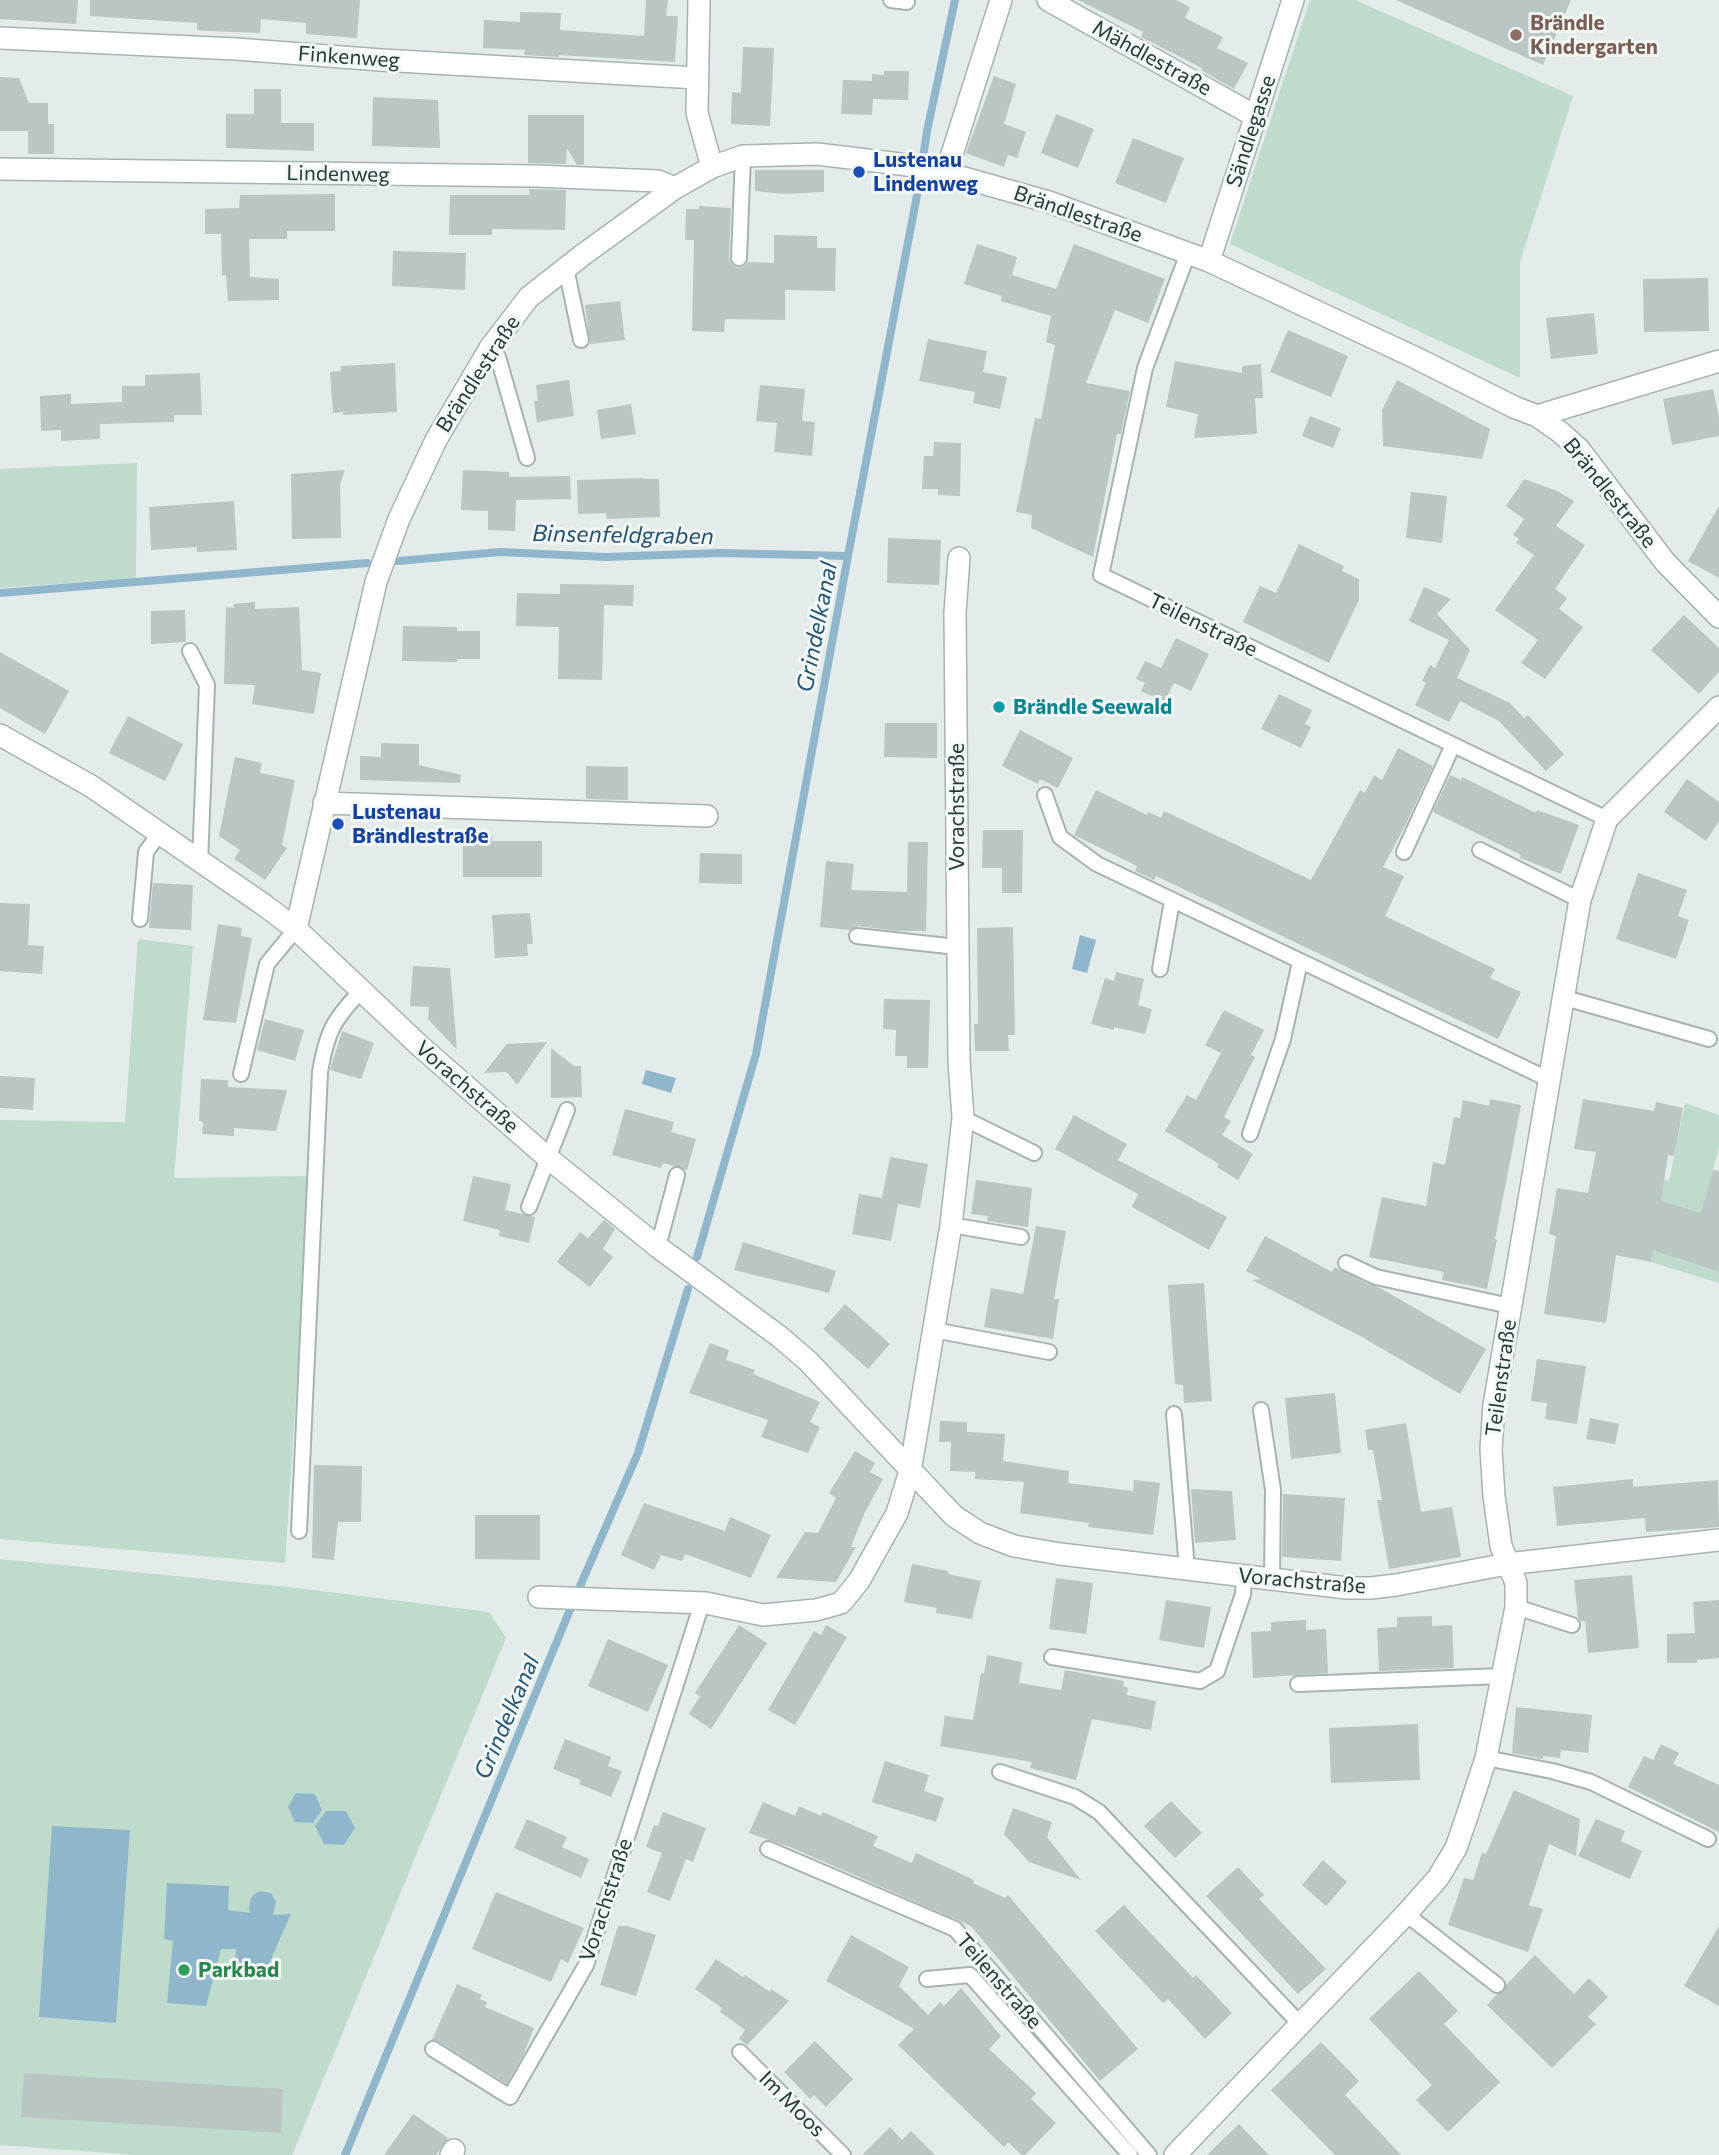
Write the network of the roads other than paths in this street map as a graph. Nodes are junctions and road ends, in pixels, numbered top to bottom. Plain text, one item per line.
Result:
1 (699, 0) edge
2 (891, 0) edge
3 (1001, 0) edge
4 (1048, 0) edge
5 (1293, 0) edge
6 (907, 2) dead end
7 (0, 38) edge
8 (697, 78) junction
9 (1255, 116) junction
10 (743, 156) junction
11 (712, 167) junction
12 (0, 169) edge
13 (941, 172) junction
14 (675, 188) junction
15 (1188, 253) junction
16 (738, 258) dead end
17 (1209, 261) junction
18 (566, 268) junction
19 (581, 340) dead end
20 (490, 348) junction
21 (1719, 361) edge
22 (1537, 416) junction
23 (527, 458) dead end
24 (958, 558) dead end
25 (1719, 617) edge
26 (190, 651) dead end
27 (1719, 707) edge
28 (0, 735) edge
29 (1453, 745) junction
30 (1045, 795) dead end
31 (324, 803) junction
32 (706, 816) dead end
33 (1607, 819) junction
34 (159, 834) junction
35 (1480, 850) dead end
36 (1404, 852) dead end
37 (200, 862) junction
38 (1580, 900) junction
39 (1172, 901) junction
40 (140, 919) dead end
41 (296, 929) junction
42 (858, 936) dead end
43 (957, 947) junction
44 (1300, 962) junction
45 (1160, 969) dead end
46 (362, 991) junction
47 (1565, 998) junction
48 (1709, 1039) dead end
49 (241, 1074) dead end
50 (1550, 1080) junction
51 (567, 1110) dead end
52 (963, 1118) junction
53 (1250, 1134) dead end
54 (1034, 1153) dead end
55 (548, 1158) junction
56 (677, 1175) dead end
57 (529, 1207) dead end
58 (951, 1225) junction
59 (1021, 1237) dead end
60 (659, 1247) junction
61 (1346, 1263) dead end
62 (1510, 1306) junction
63 (934, 1330) junction
64 (1049, 1352) dead end
65 (1261, 1410) dead end
66 (1174, 1414) dead end
67 (910, 1472) junction
68 (299, 1531) dead end
69 (1719, 1540) edge
70 (1507, 1564) junction
71 (1186, 1569) junction
72 (1244, 1576) junction
73 (1272, 1580) junction
74 (547, 1596) dead end
75 (702, 1603) junction
76 (1516, 1607) junction
77 (1572, 1625) dead end
78 (1052, 1657) dead end
79 (1502, 1676) junction
80 (1298, 1684) dead end
81 (1486, 1758) junction
82 (1000, 1772) dead end
83 (1708, 1839) dead end
84 (768, 1849) dead end
85 (1406, 1914) junction
86 (927, 1979) dead end
87 (1497, 1985) dead end
88 (1300, 2024) junction
89 (433, 2049) dead end
90 (740, 2052) dead end
91 (844, 2155) edge
92 (1130, 2155) edge
93 (1149, 2155) edge
94 (1175, 2155) edge

1 - 8 street
2 - 6 lane
3 - 13 street
4 - 9 street, Mähdlestraße
5 - 9 street, Sändlegasse
7 - 8 street, Finkenweg
8 - 11 street
9 - 17 street, Sändlegasse
10 - 11 street, Brändlestraße
10 - 13 street, Brändlestraße
10 - 16 lane
11 - 14 street, Brändlestraße
12 - 14 street, Lindenweg
13 - 15 street, Brändlestraße
14 - 18 street, Brändlestraße
15 - 17 street, Brändlestraße
15 - 29 lane, Teilenstraße
17 - 22 street, Brändlestraße
18 - 19 lane
18 - 20 street, Brändlestraße
20 - 23 lane
20 - 31 street, Brändlestraße
21 - 22 street
22 - 25 street, Brändlestraße
24 - 43 street, Vorachstraße
26 - 37 lane
27 - 33 street, Teilenstraße
28 - 34 street, Vorachstraße
29 - 33 lane, Teilenstraße
29 - 36 lane
30 - 39 lane
31 - 32 street
31 - 41 street, Brändlestraße
33 - 38 street, Teilenstraße
34 - 37 street, Vorachstraße
34 - 40 lane
35 - 38 lane
37 - 41 street, Vorachstraße
38 - 47 street, Teilenstraße
39 - 44 lane
39 - 45 lane
41 - 46 street, Vorachstraße
41 - 49 lane
42 - 43 lane
43 - 52 street, Vorachstraße
44 - 50 lane
44 - 53 lane
46 - 55 street, Vorachstraße
46 - 68 lane
47 - 48 lane
47 - 50 street, Teilenstraße
50 - 62 street, Teilenstraße
51 - 55 lane
52 - 54 lane
52 - 58 street, Vorachstraße
55 - 57 lane
55 - 60 street, Vorachstraße
56 - 60 lane
58 - 59 lane
58 - 63 street, Vorachstraße
60 - 67 street, Vorachstraße
61 - 62 lane
62 - 70 street, Teilenstraße
63 - 64 lane
63 - 67 street, Vorachstraße
65 - 73 lane
66 - 71 lane
67 - 71 street, Vorachstraße
67 - 75 street, Vorachstraße
69 - 70 street, Vorachstraße
70 - 73 street, Vorachstraße
70 - 76 street, Teilenstraße
71 - 72 street, Vorachstraße
72 - 73 street, Vorachstraße
72 - 78 lane
74 - 75 street, Vorachstraße
75 - 89 lane, Vorachstraße
76 - 77 lane
76 - 79 street, Teilenstraße
79 - 80 lane
79 - 81 street, Teilenstraße
81 - 83 lane
81 - 85 street, Teilenstraße
82 - 88 lane
84 - 93 lane, Teilenstraße
85 - 87 lane
85 - 88 street, Teilenstraße
86 - 92 lane, Teilenstraße
88 - 94 street, Teilenstraße
90 - 91 lane, Im Moos

